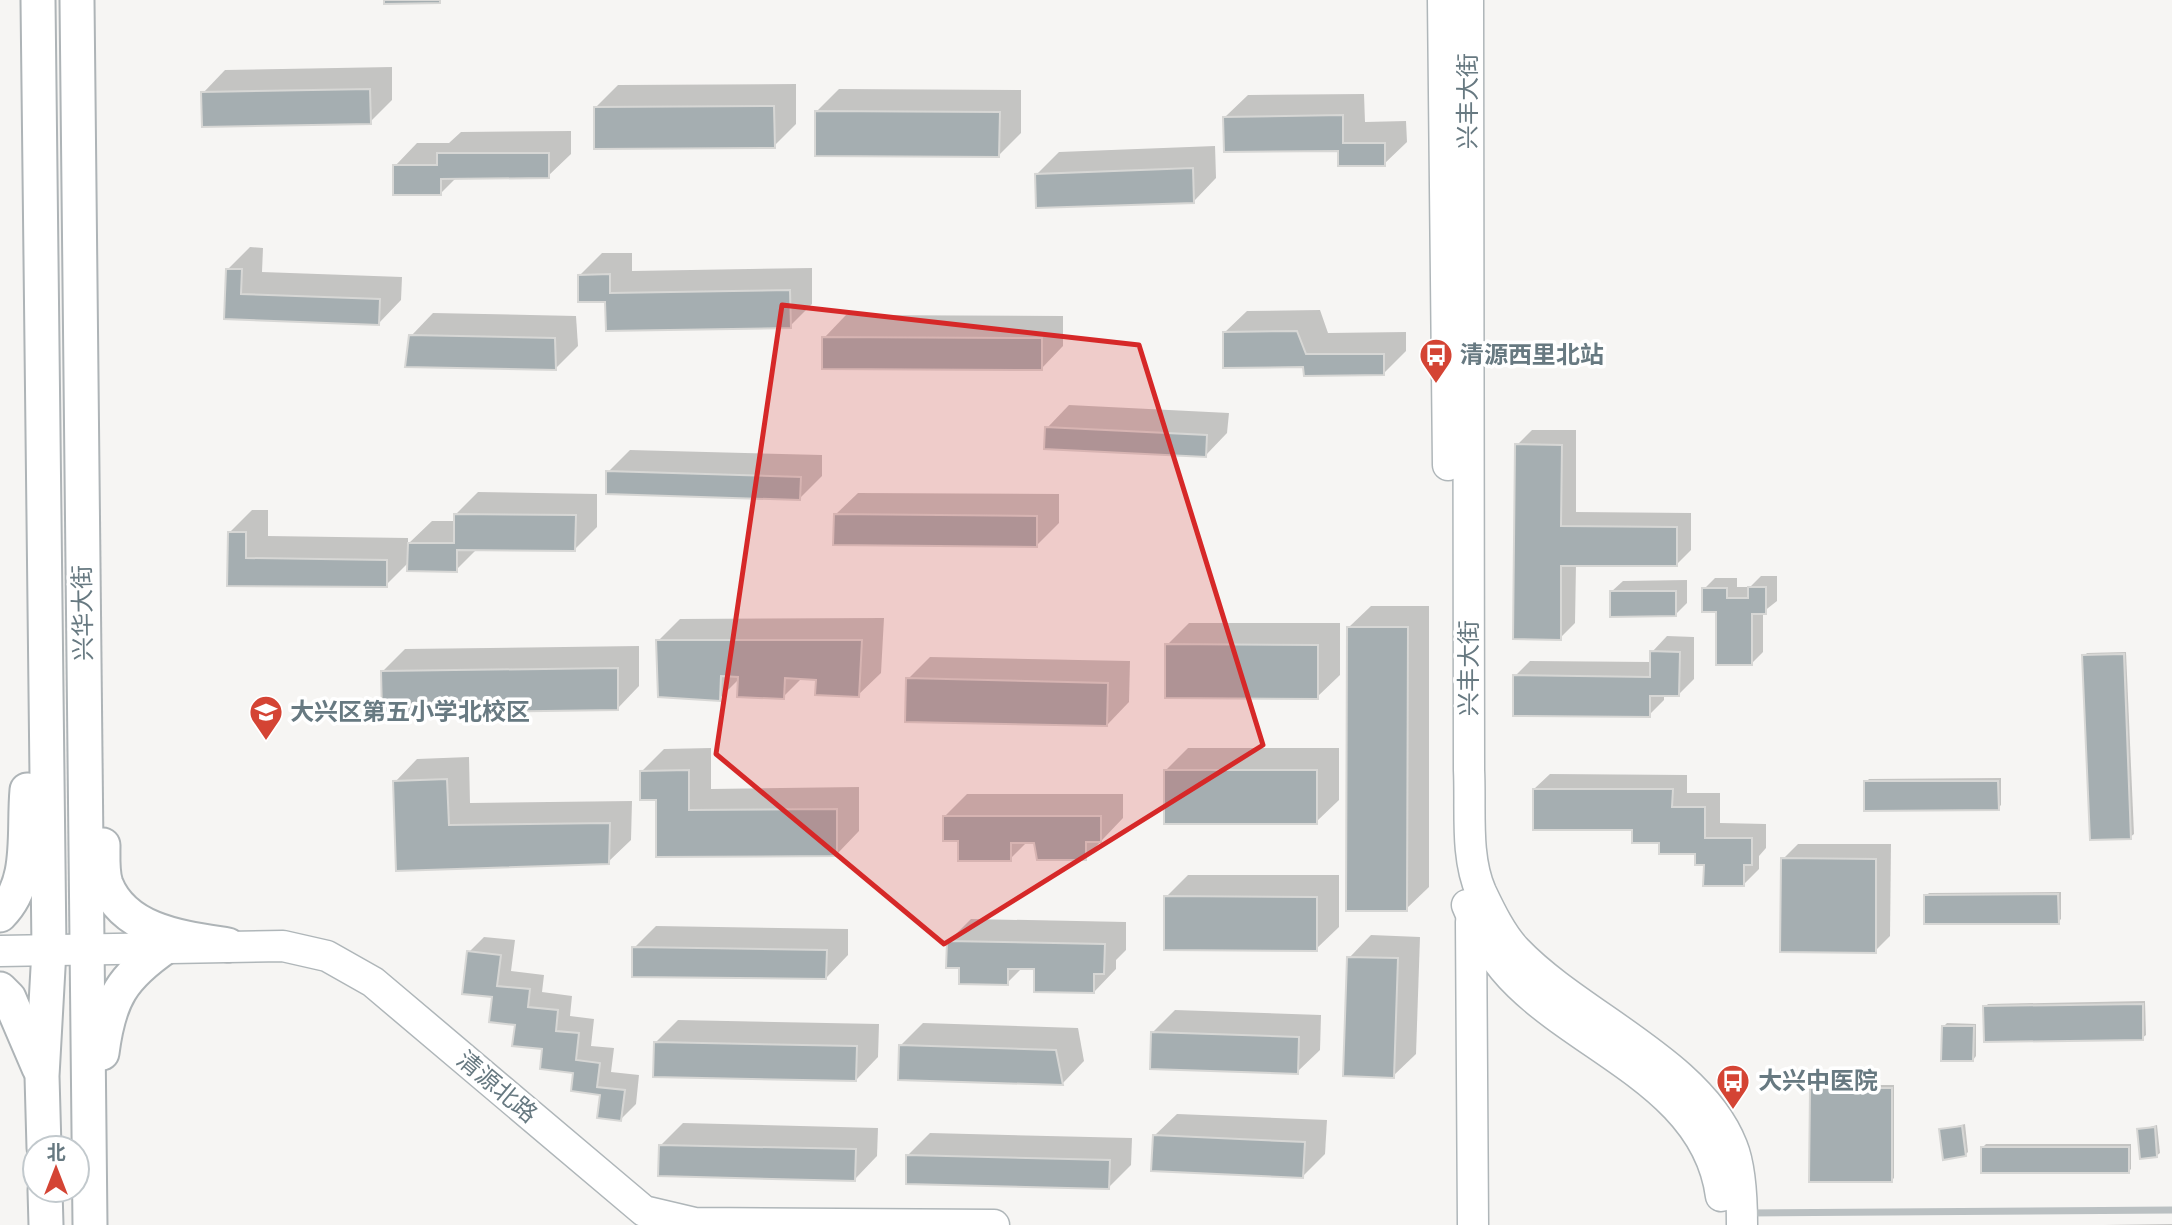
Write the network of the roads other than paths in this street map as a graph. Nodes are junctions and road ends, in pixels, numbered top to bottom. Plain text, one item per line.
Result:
1 (38, 0) edge
2 (77, 0) edge
3 (1443, 0) edge
4 (1468, 0) edge
5 (47, 743) junction
6 (84, 761) junction
7 (0, 915) edge
8 (1471, 915) junction
9 (228, 945) junction
10 (167, 946) junction
11 (87, 948) junction
12 (49, 950) junction
13 (0, 951) edge
14 (0, 989) edge
15 (42, 1076) junction
16 (88, 1121) junction
17 (44, 1134) edge
18 (45, 1204) edge
19 (2172, 1210) edge
20 (1735, 1221) edge
21 (46, 1225) edge
22 (90, 1225) edge
23 (994, 1225) edge
24 (1473, 1225) edge

1 - 5 main road, 兴华大街
2 - 6 main road, 兴华大街
3 - 8 main road, 兴丰大街
4 - 20 main road, 兴丰大街
5 - 7 main road
5 - 12 main road, 兴华大街
6 - 9 main road
6 - 11 main road, 兴华大街
8 - 20 main road, 兴丰大街
8 - 24 main road
9 - 10 main road, 清源北路
9 - 23 main road, 清源北路
10 - 11 main road, 清源北路
10 - 16 main road
11 - 12 main road, 清源北路
11 - 16 main road, 兴华大街
12 - 13 main road, 清源北路
12 - 15 main road, 兴华大街
14 - 15 main road
15 - 17 main road, 兴华大街
16 - 22 main road, 兴华大街
18 - 21 main road
19 - 20 street

